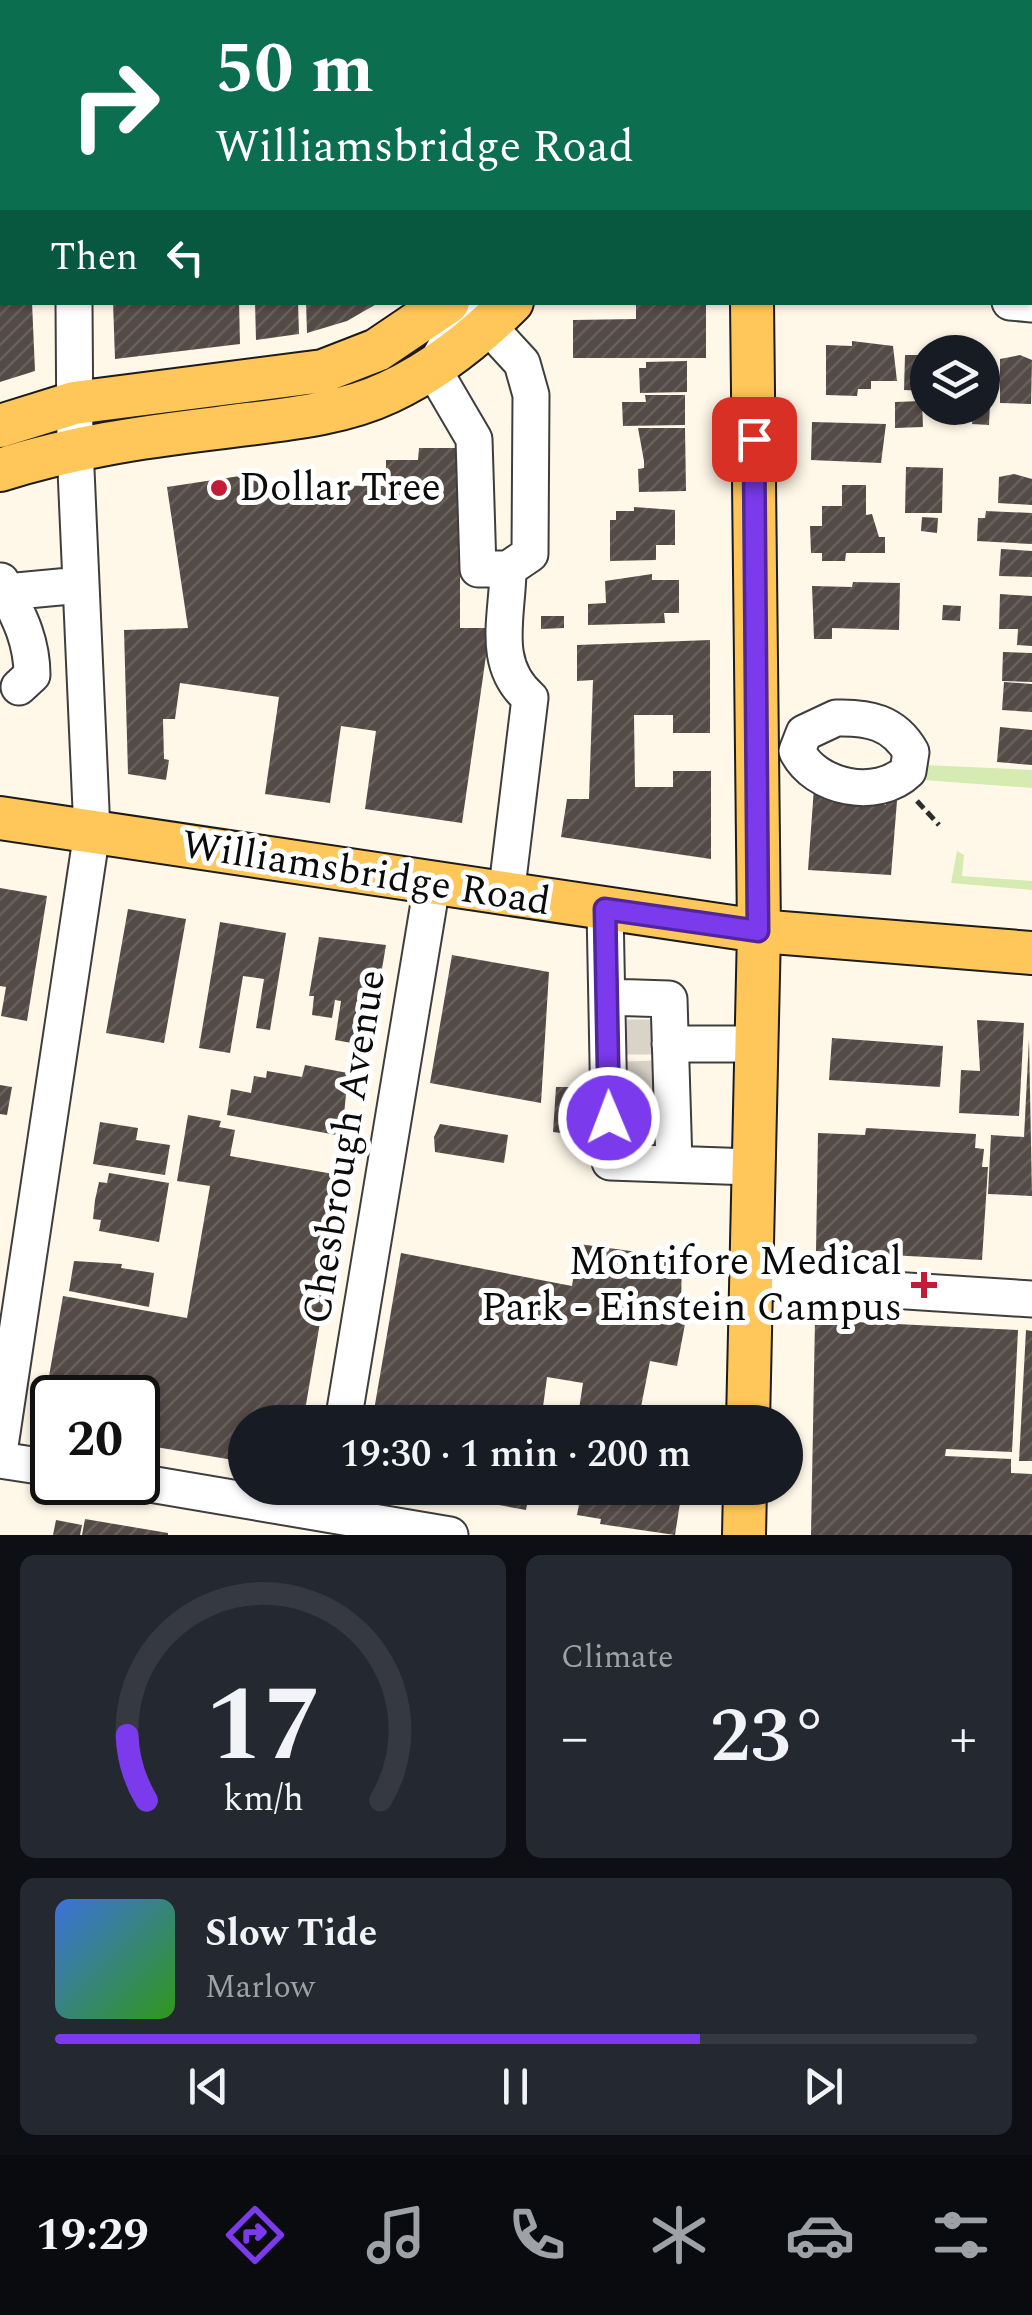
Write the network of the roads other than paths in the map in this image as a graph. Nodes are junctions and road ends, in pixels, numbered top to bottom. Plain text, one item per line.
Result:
1 (74, 305) edge
2 (444, 305) edge
3 (752, 305) edge
4 (490, 310) edge
5 (433, 368) junction
6 (74, 402) junction
7 (0, 426) edge
8 (75, 447) junction
9 (0, 470) edge
10 (508, 569) junction
11 (80, 585) junction
12 (4, 586) edge
13 (10, 683) edge
14 (0, 818) edge
15 (92, 832) junction
16 (432, 885) junction
17 (506, 896) junction
18 (605, 909) junction
19 (758, 931) junction
20 (1032, 953) edge
21 (607, 998) junction
22 (754, 1044) junction
23 (643, 1056) junction
24 (641, 1117) junction
25 (674, 1164) junction
26 (752, 1167) junction
27 (752, 1281) junction
28 (1032, 1299) edge
29 (345, 1405) edge
30 (748, 1405) edge
31 (0, 1446) edge
32 (0, 1460) edge
33 (30, 1465) edge
34 (160, 1484) edge
35 (228, 1490) edge
36 (347, 1505) edge
37 (745, 1505) edge
38 (450, 1535) edge
39 (744, 1535) edge

1 - 6 street
2 - 6 main road
3 - 19 main road
4 - 5 main road
4 - 10 street
5 - 8 main road
5 - 10 street
6 - 7 main road
6 - 8 street
8 - 9 main road
8 - 11 street
10 - 17 street
11 - 12 street
11 - 15 street
12 - 13 street
14 - 15 main road, Williamsbridge Road
15 - 16 main road, Williamsbridge Road
15 - 31 street
16 - 17 main road, Williamsbridge Road
16 - 29 street, Chesbrough Avenue
17 - 18 main road, Williamsbridge Road
18 - 19 main road, Williamsbridge Road
18 - 21 street
19 - 20 main road, Williamsbridge Road
19 - 22 main road
21 - 23 street
21 - 23 street
22 - 23 street
22 - 26 main road
23 - 24 street
23 - 24 street
24 - 25 street
24 - 25 street
25 - 26 street
26 - 27 main road
27 - 28 street
27 - 30 main road
32 - 33 street
34 - 35 street
36 - 38 street
37 - 39 main road

